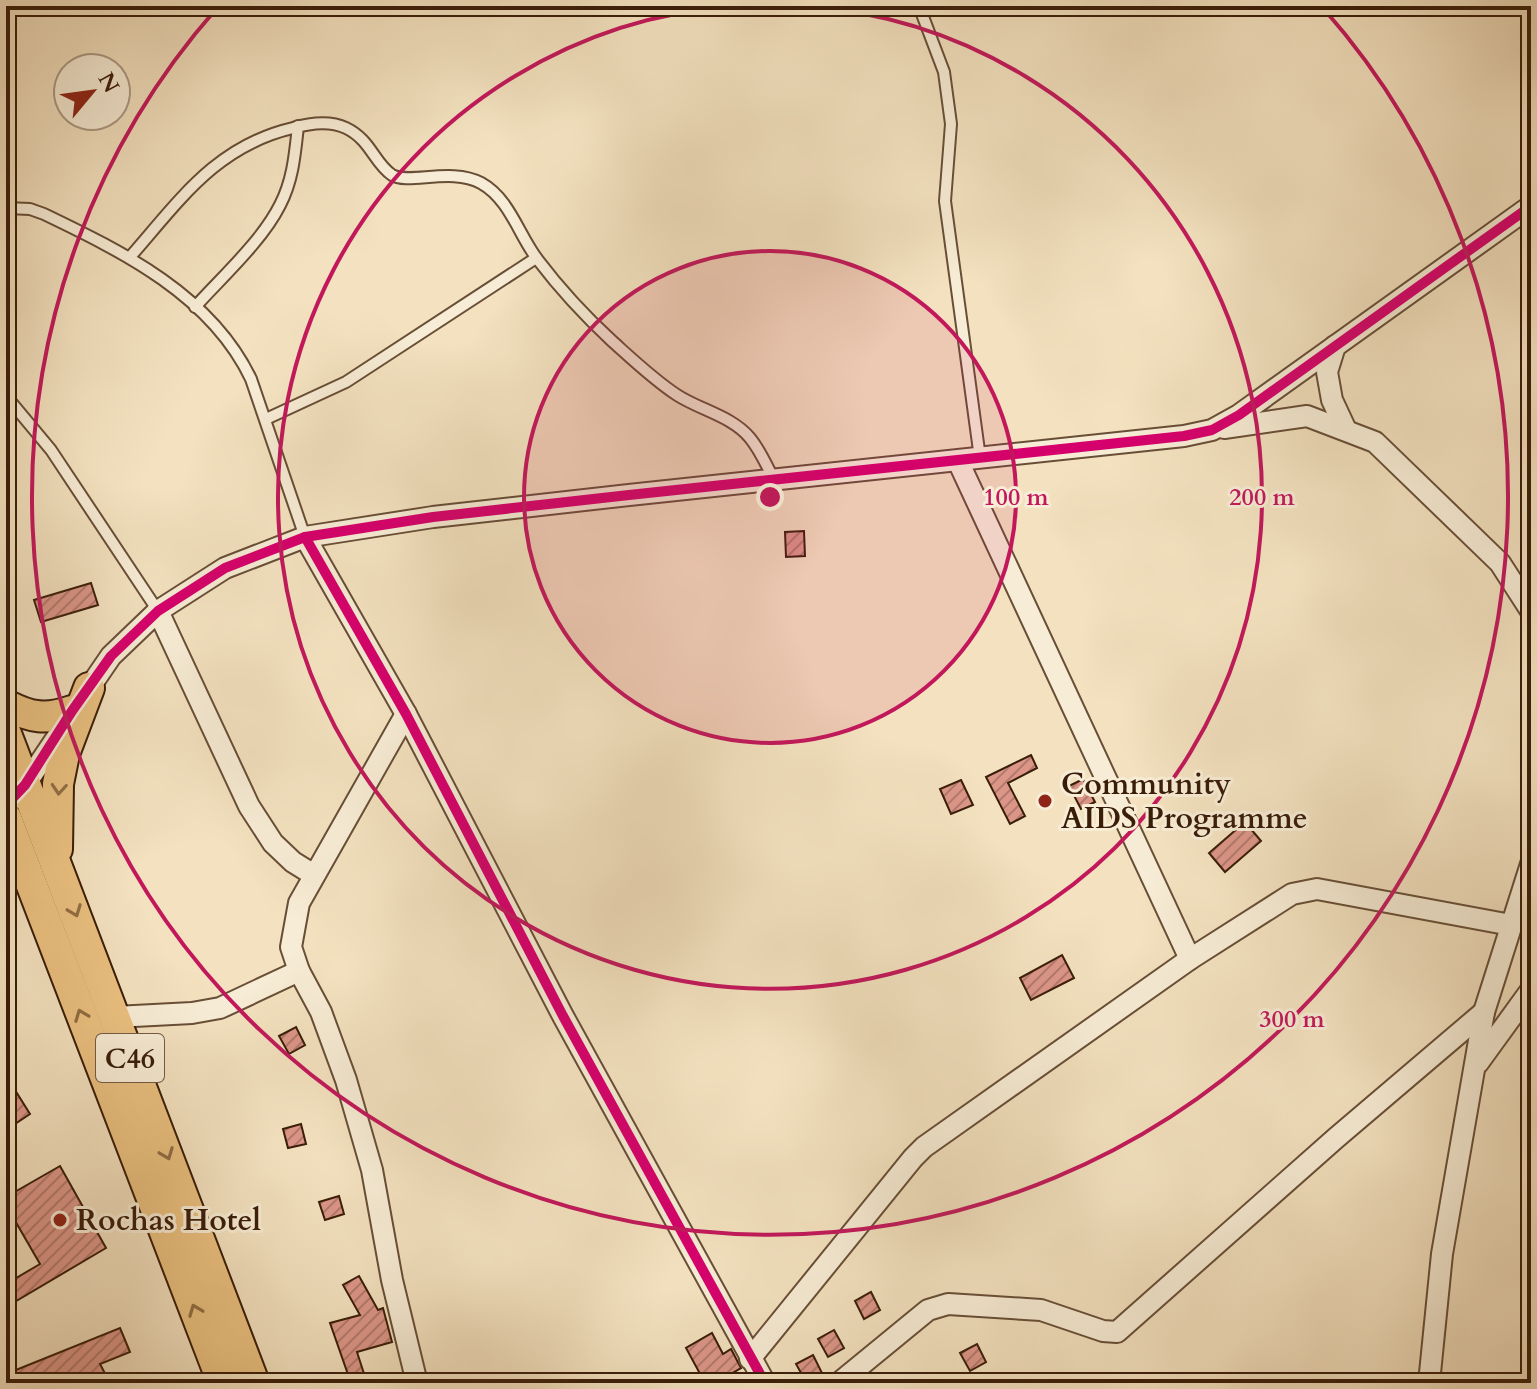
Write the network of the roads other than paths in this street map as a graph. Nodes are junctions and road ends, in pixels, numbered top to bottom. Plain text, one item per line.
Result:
1 (919, 6) edge
2 (298, 126) junction
3 (1531, 206) edge
4 (6, 208) edge
5 (130, 257) junction
6 (536, 258) junction
7 (195, 307) junction
8 (1335, 346) junction
9 (6, 396) edge
10 (266, 419) junction
11 (1212, 430) junction
12 (1346, 430) junction
13 (980, 458) junction
14 (958, 461) junction
15 (774, 480) junction
16 (305, 537) junction
17 (158, 611) junction
18 (1531, 611) edge
19 (81, 699) junction
20 (6, 705) edge
21 (406, 714) junction
22 (6, 734) edge
23 (16, 795) edge
24 (6, 818) edge
25 (13, 848) edge
26 (56, 862) junction
27 (1531, 864) edge
28 (314, 875) junction
29 (1511, 925) junction
30 (1190, 959) junction
31 (299, 971) junction
32 (1531, 990) edge
33 (1484, 1012) junction
34 (115, 1017) junction
35 (1474, 1070) junction
36 (750, 1359) junction
37 (223, 1383) edge
38 (254, 1383) edge
39 (417, 1383) edge
40 (765, 1383) edge
41 (839, 1383) edge
42 (1429, 1383) edge

1 - 13 lane
2 - 5 lane
2 - 6 lane
2 - 7 lane
3 - 8 street
4 - 5 lane
5 - 7 lane
6 - 10 lane
6 - 15 lane
7 - 10 lane
8 - 11 street
8 - 12 street
9 - 17 lane
10 - 16 lane
11 - 12 street
11 - 13 street
12 - 18 street
13 - 14 street
14 - 15 street
14 - 30 street
15 - 16 street
16 - 17 street
16 - 21 street
17 - 19 street
17 - 28 street
19 - 20 main road
19 - 23 street
19 -> 26 main road
21 - 28 street
21 - 36 street
22 - 23 main road, C46
23 - 26 main road, C46
24 - 25 main road, C46
37 -> 25 main road, C46
26 -> 34 main road, C46
27 - 29 street
28 - 31 street
29 - 30 street
29 - 33 street
30 - 36 street
31 - 34 street
31 - 39 street
32 - 35 street
33 - 35 street
33 - 41 street
34 -> 38 main road, C46
35 - 42 street
36 - 40 street

